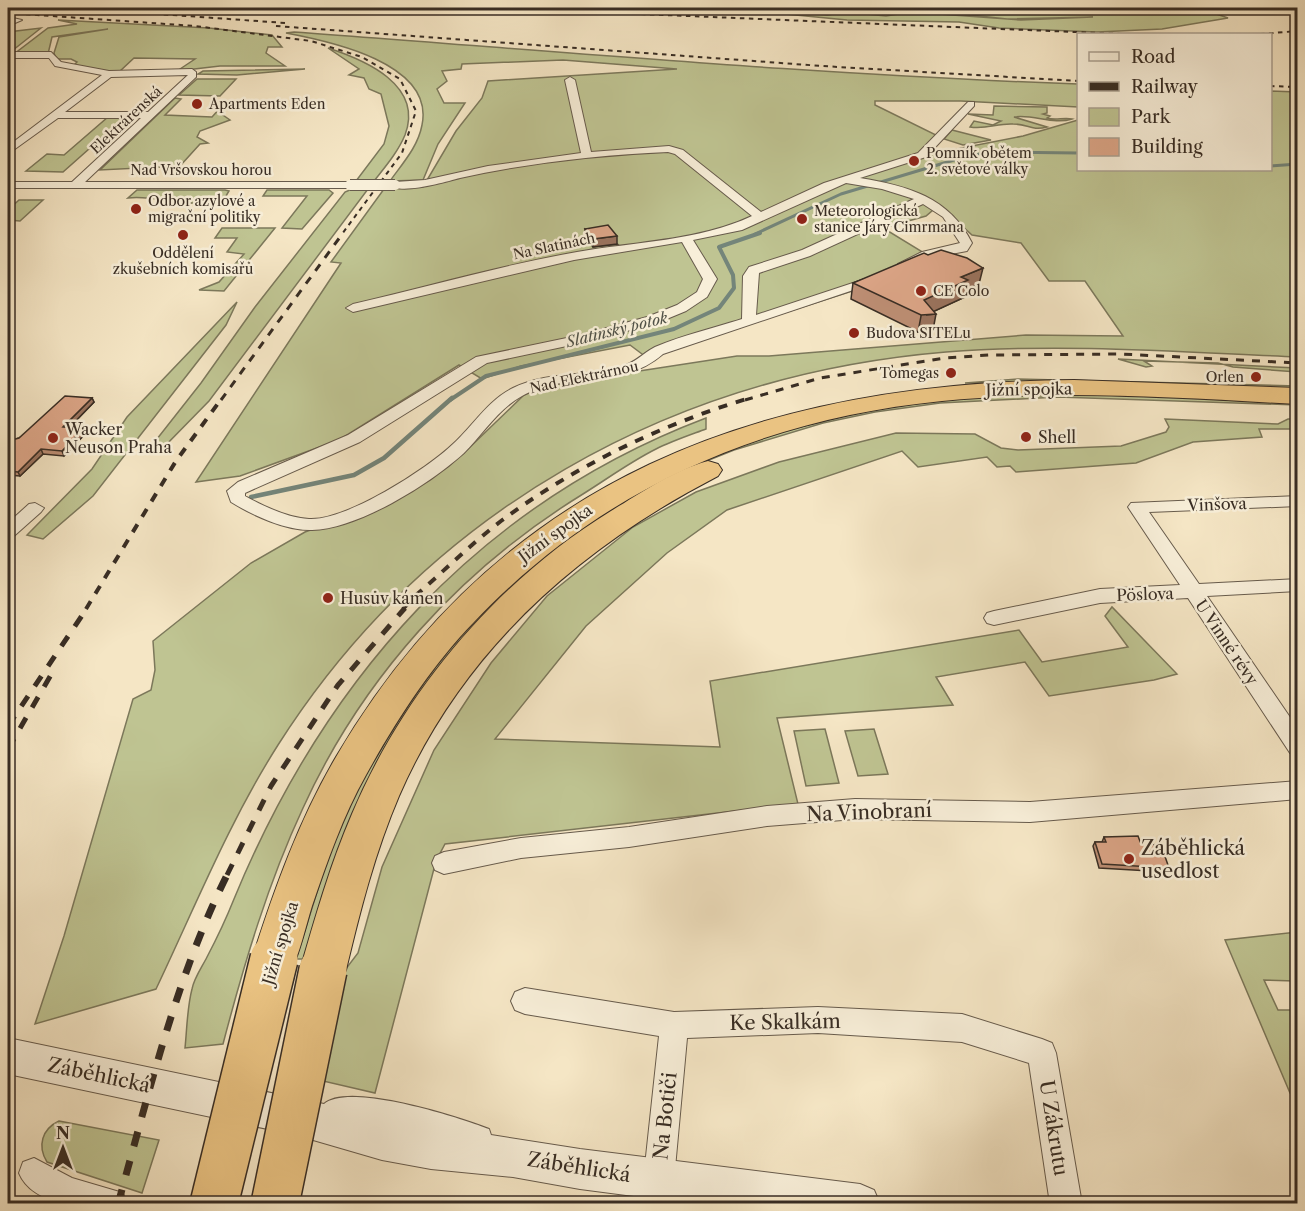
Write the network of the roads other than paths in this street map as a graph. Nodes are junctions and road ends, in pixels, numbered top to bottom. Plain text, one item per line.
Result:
1 (8, 19) edge
2 (8, 24) edge
3 (8, 55) edge
4 (109, 74) junction
5 (570, 80) dead end
6 (971, 104) dead end
7 (54, 115) junction
8 (150, 115) junction
9 (8, 151) edge
10 (587, 156) junction
11 (849, 180) junction
12 (8, 185) edge
13 (75, 185) junction
14 (922, 200) junction
15 (760, 218) junction
16 (686, 238) junction
17 (963, 248) joint
18 (353, 308) dead end
19 (749, 322) junction
20 (1298, 396) edge
21 (1298, 411) edge
22 (1298, 501) edge
23 (1137, 507) joint
24 (35, 508) dead end
25 (8, 532) edge
26 (1298, 585) edge
27 (1194, 592) junction
28 (994, 618) dead end
29 (1298, 747) edge
30 (1298, 790) edge
31 (444, 863) dead end
32 (525, 1000) dead end
33 (675, 1025) junction
34 (1042, 1053) joint
35 (8, 1056) edge
36 (34, 1173) dead end
37 (652, 1191) edge
38 (112, 1203) edge
39 (214, 1203) edge
40 (274, 1203) edge
41 (860, 1203) edge
42 (1066, 1203) edge

1 - 2 street
3 - 4 street
4 - 7 street
4 - 8 street, Elektrárenská
5 - 10 street
6 - 11 street, Na Slatinách
7 - 8 street
7 - 9 street
8 - 13 street, Elektrárenská
10 - 13 street, Nad Vršovskou horou, bridge
10 - 15 street
11 - 14 street, Na Slatinách
11 - 15 street, Na Slatinách
12 - 13 street, Nad Vršovskou horou
14 - 17 street, Na Slatinách
14 - 19 street
15 - 16 street, Na Slatinách
16 - 18 street, Na Slatinách
16 - 19 street, Nad Elektrárnou
17 - 19 street, Nad Elektrárnou
20 - 39 highway, Jižní spojka, bridge
21 - 40 highway, Jižní spojka, bridge
22 - 23 street, Vinšova
23 - 27 street, U Vinné révy
24 - 25 street
26 - 27 street, Pöslova
27 - 28 street, Pöslova
27 - 29 street, U Vinné révy
30 - 31 street, Na Vinobraní
32 - 33 street, Ke Skalkám
33 - 34 street, Ke Skalkám
33 - 37 street, Na Botiči
34 - 42 street, U Zákrutu
35 - 37 street, Záběhlická
36 - 38 street
37 - 41 street, Záběhlická

